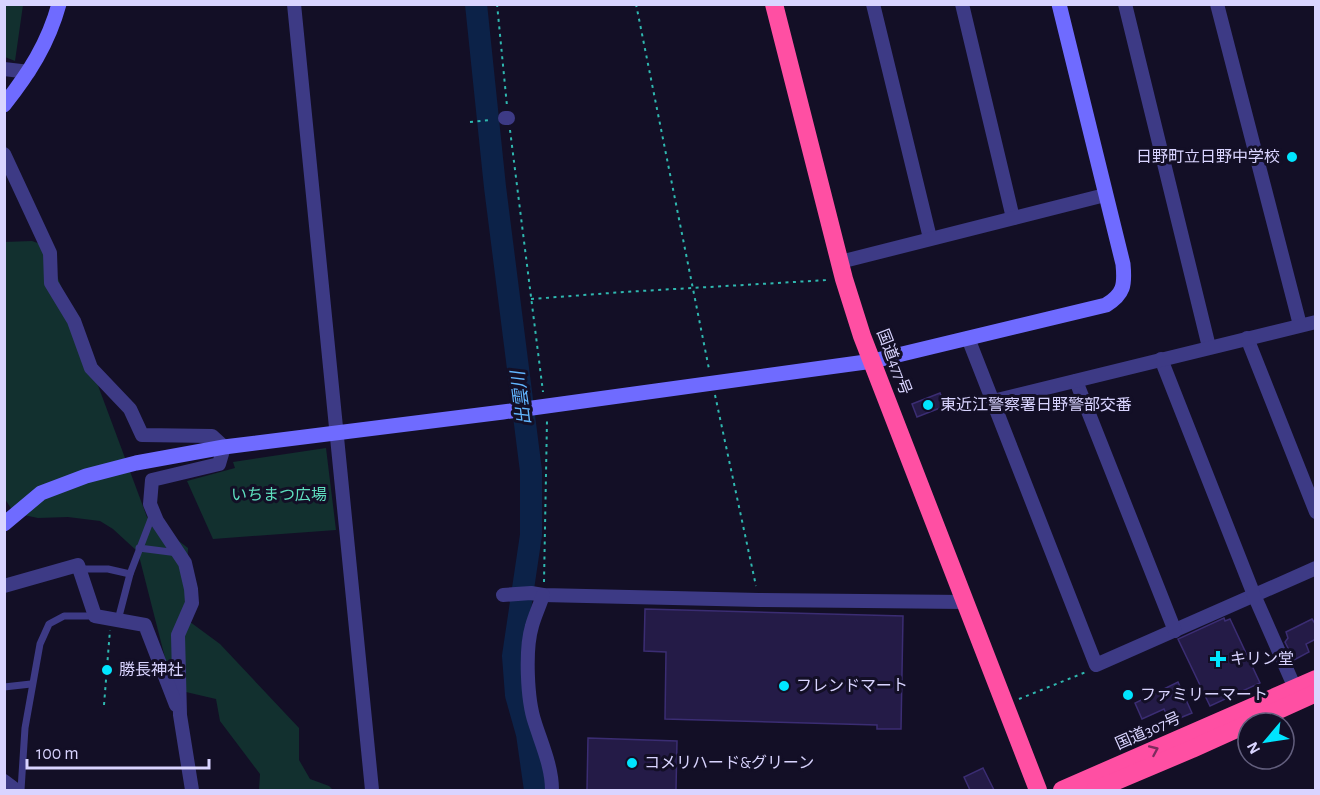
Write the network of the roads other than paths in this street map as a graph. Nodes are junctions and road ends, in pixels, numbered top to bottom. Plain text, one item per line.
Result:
1 (59, 4) edge
2 (294, 4) edge
3 (774, 4) edge
4 (873, 4) edge
5 (962, 4) edge
6 (1059, 4) edge
7 (1125, 4) edge
8 (1217, 4) edge
9 (4, 69) edge
10 (29, 72) junction
11 (4, 105) edge
12 (4, 154) edge
13 (1105, 195) junction
14 (1013, 218) junction
15 (930, 238) junction
16 (842, 270) junction
17 (1316, 322) edge
18 (1300, 325) junction
19 (968, 338) junction
20 (1247, 338) junction
21 (1209, 347) junction
22 (1161, 359) junction
23 (873, 361) junction
24 (1076, 381) junction
25 (993, 401) junction
26 (336, 434) junction
27 (224, 447) junction
28 (154, 512) junction
29 (1316, 512) edge
30 (4, 524) edge
31 (139, 548) junction
32 (179, 553) junction
33 (1316, 568) edge
34 (79, 569) junction
35 (130, 574) junction
36 (4, 586) edge
37 (537, 594) junction
38 (503, 595) dead end
39 (1254, 595) junction
40 (965, 602) junction
41 (95, 616) junction
42 (114, 619) junction
43 (1175, 631) junction
44 (1316, 679) edge
45 (32, 684) junction
46 (4, 687) edge
47 (1303, 694) edge
48 (180, 715) junction
49 (4, 781) edge
50 (16, 790) edge
51 (21, 790) edge
52 (192, 790) edge
53 (372, 790) edge
54 (552, 790) edge
55 (1038, 790) edge
56 (1062, 790) edge
57 (1095, 790) edge

1 - 10 street
2 - 26 street
3 - 16 highway, 国道477号
4 - 15 street
5 - 14 street
6 - 13 street
7 - 21 street
8 - 18 street
9 - 10 street
10 - 11 street
12 - 27 street
13 - 14 street
13 - 19 street
14 - 15 street
15 - 16 street
16 - 23 highway, 国道477号
17 - 18 street
18 - 20 street
19 - 23 street
19 - 25 street
20 - 21 street
20 - 29 street
21 - 22 street
22 - 24 street
22 - 39 street
23 - 26 street
23 - 40 highway, 国道477号
24 - 25 street
24 - 43 street
25 - 43 street
26 - 27 street
26 - 53 street
27 - 28 street
27 - 30 street
28 - 31 lane
28 - 32 street
31 - 32 lane
31 - 35 lane
32 - 48 street
33 - 39 street
34 - 35 lane
34 - 36 street
34 - 41 street
35 - 42 lane
37 - 38 street
37 - 40 street
37 - 54 street
39 - 43 street
39 - 47 street
40 - 55 highway, 国道477号
41 - 42 street
41 - 45 lane
42 - 48 street
44 - 47 highway, 国道307号
45 - 46 lane
45 - 51 lane
56 -> 47 highway, 国道307号
47 - 57 highway, 国道307号
48 - 52 street
49 - 50 street

